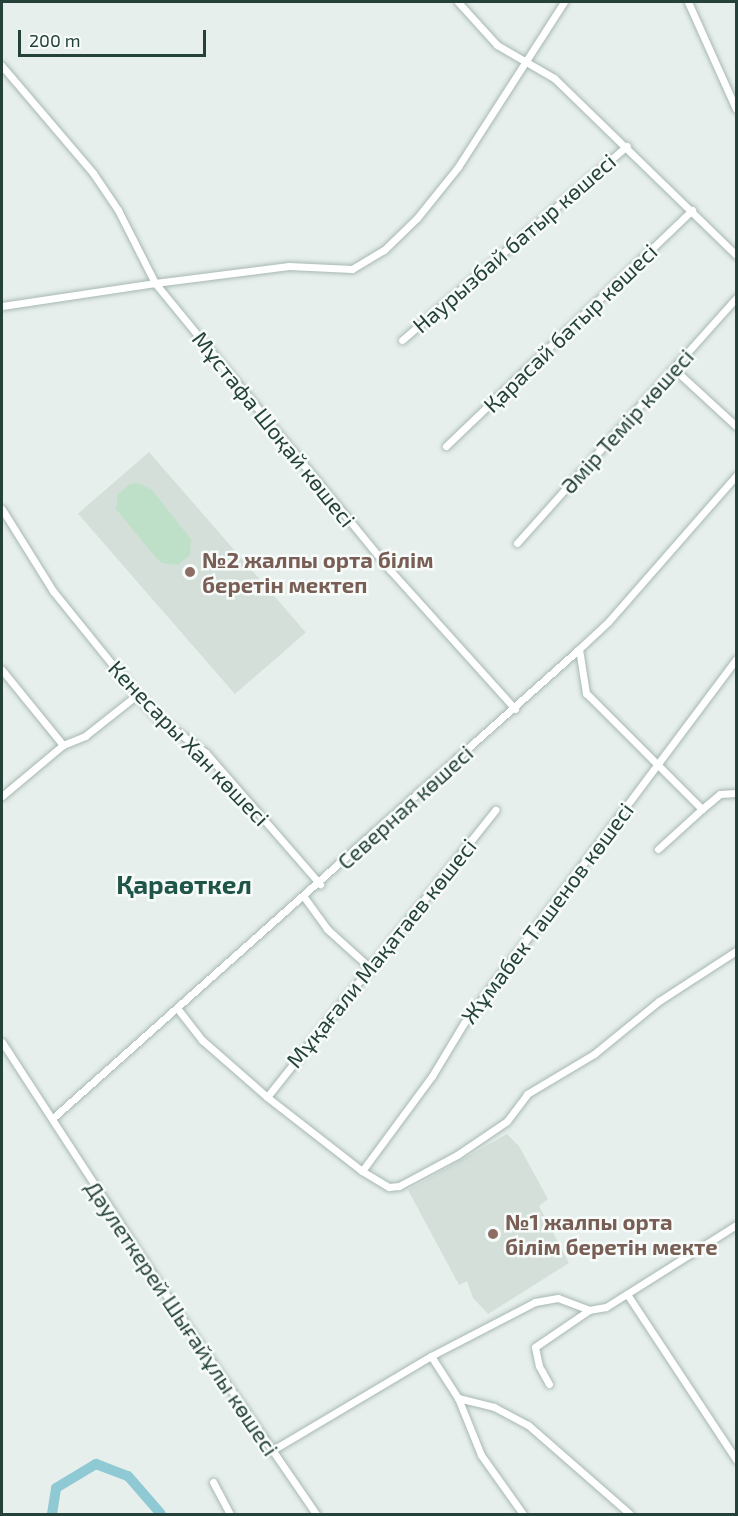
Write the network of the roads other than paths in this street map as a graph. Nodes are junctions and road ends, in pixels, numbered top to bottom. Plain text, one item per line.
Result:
1 (458, 2) edge
2 (564, 2) edge
3 (688, 2) edge
4 (527, 62) junction
5 (2, 66) edge
6 (736, 109) edge
7 (627, 146) junction
8 (692, 210) junction
9 (736, 255) edge
10 (155, 283) junction
11 (736, 298) edge
12 (2, 306) edge
13 (402, 339) dead end
14 (674, 369) junction
15 (736, 426) edge
16 (446, 446) dead end
17 (736, 476) edge
18 (2, 509) edge
19 (517, 543) dead end
20 (579, 649) junction
21 (736, 658) edge
22 (2, 670) edge
23 (137, 695) junction
24 (515, 709) junction
25 (63, 745) junction
26 (660, 764) junction
27 (736, 792) edge
28 (2, 796) edge
29 (702, 809) junction
30 (495, 810) dead end
31 (658, 849) dead end
32 (320, 884) junction
33 (304, 897) junction
34 (736, 951) edge
35 (368, 966) junction
36 (177, 1008) junction
37 (2, 1042) edge
38 (267, 1096) junction
39 (54, 1118) junction
40 (362, 1171) junction
41 (736, 1225) edge
42 (627, 1294) junction
43 (589, 1310) junction
44 (431, 1356) junction
45 (549, 1384) dead end
46 (458, 1398) junction
47 (271, 1452) junction
48 (736, 1459) edge
49 (213, 1482) dead end
50 (230, 1515) edge
51 (316, 1515) edge
52 (523, 1515) edge
53 (630, 1515) edge

1 - 4 street
2 - 4 street
3 - 6 street
4 - 7 street
4 - 10 street
5 - 10 street, Мұстафа Шоқай көшесі
7 - 8 street
7 - 13 street, Наурызбай батыр көшесі
8 - 9 street
8 - 16 street, Қарасай батыр көшесі
10 - 12 street
10 - 24 street, Мұстафа Шоқай көшесі
11 - 14 street, Әмір Темір көшесі
14 - 15 street
14 - 19 street, Әмір Темір көшесі
17 - 20 street, Северная көшесі
18 - 23 street, Кенесары Хан көшесі
20 - 24 street, Северная көшесі
20 - 26 street
21 - 26 street, Жұмабек Ташенов көшесі
22 - 25 street
23 - 25 street
23 - 32 street, Кенесары Хан көшесі
24 - 32 street, Северная көшесі
25 - 28 street
26 - 29 street
26 - 40 street, Жұмабек Ташенов көшесі
27 - 29 street
29 - 31 street
30 - 35 street, Мұқағали Мақатаев көшесі
32 - 33 street, Северная көшесі
33 - 35 street
33 - 36 street, Северная көшесі
34 - 40 street
35 - 38 street, Мұқағали Мақатаев көшесі
36 - 38 street
36 - 39 street, Северная көшесі
37 - 39 street, Дәулеткерей Шығайұлы көшесі
38 - 40 street
39 - 47 street, Дәулеткерей Шығайұлы көшесі
41 - 42 street
42 - 43 street
42 - 48 street
43 - 44 street
43 - 45 street
44 - 46 street
44 - 47 street
46 - 52 street
46 - 53 street
47 - 51 street, Дәулеткерей Шығайұлы көшесі
49 - 50 street

